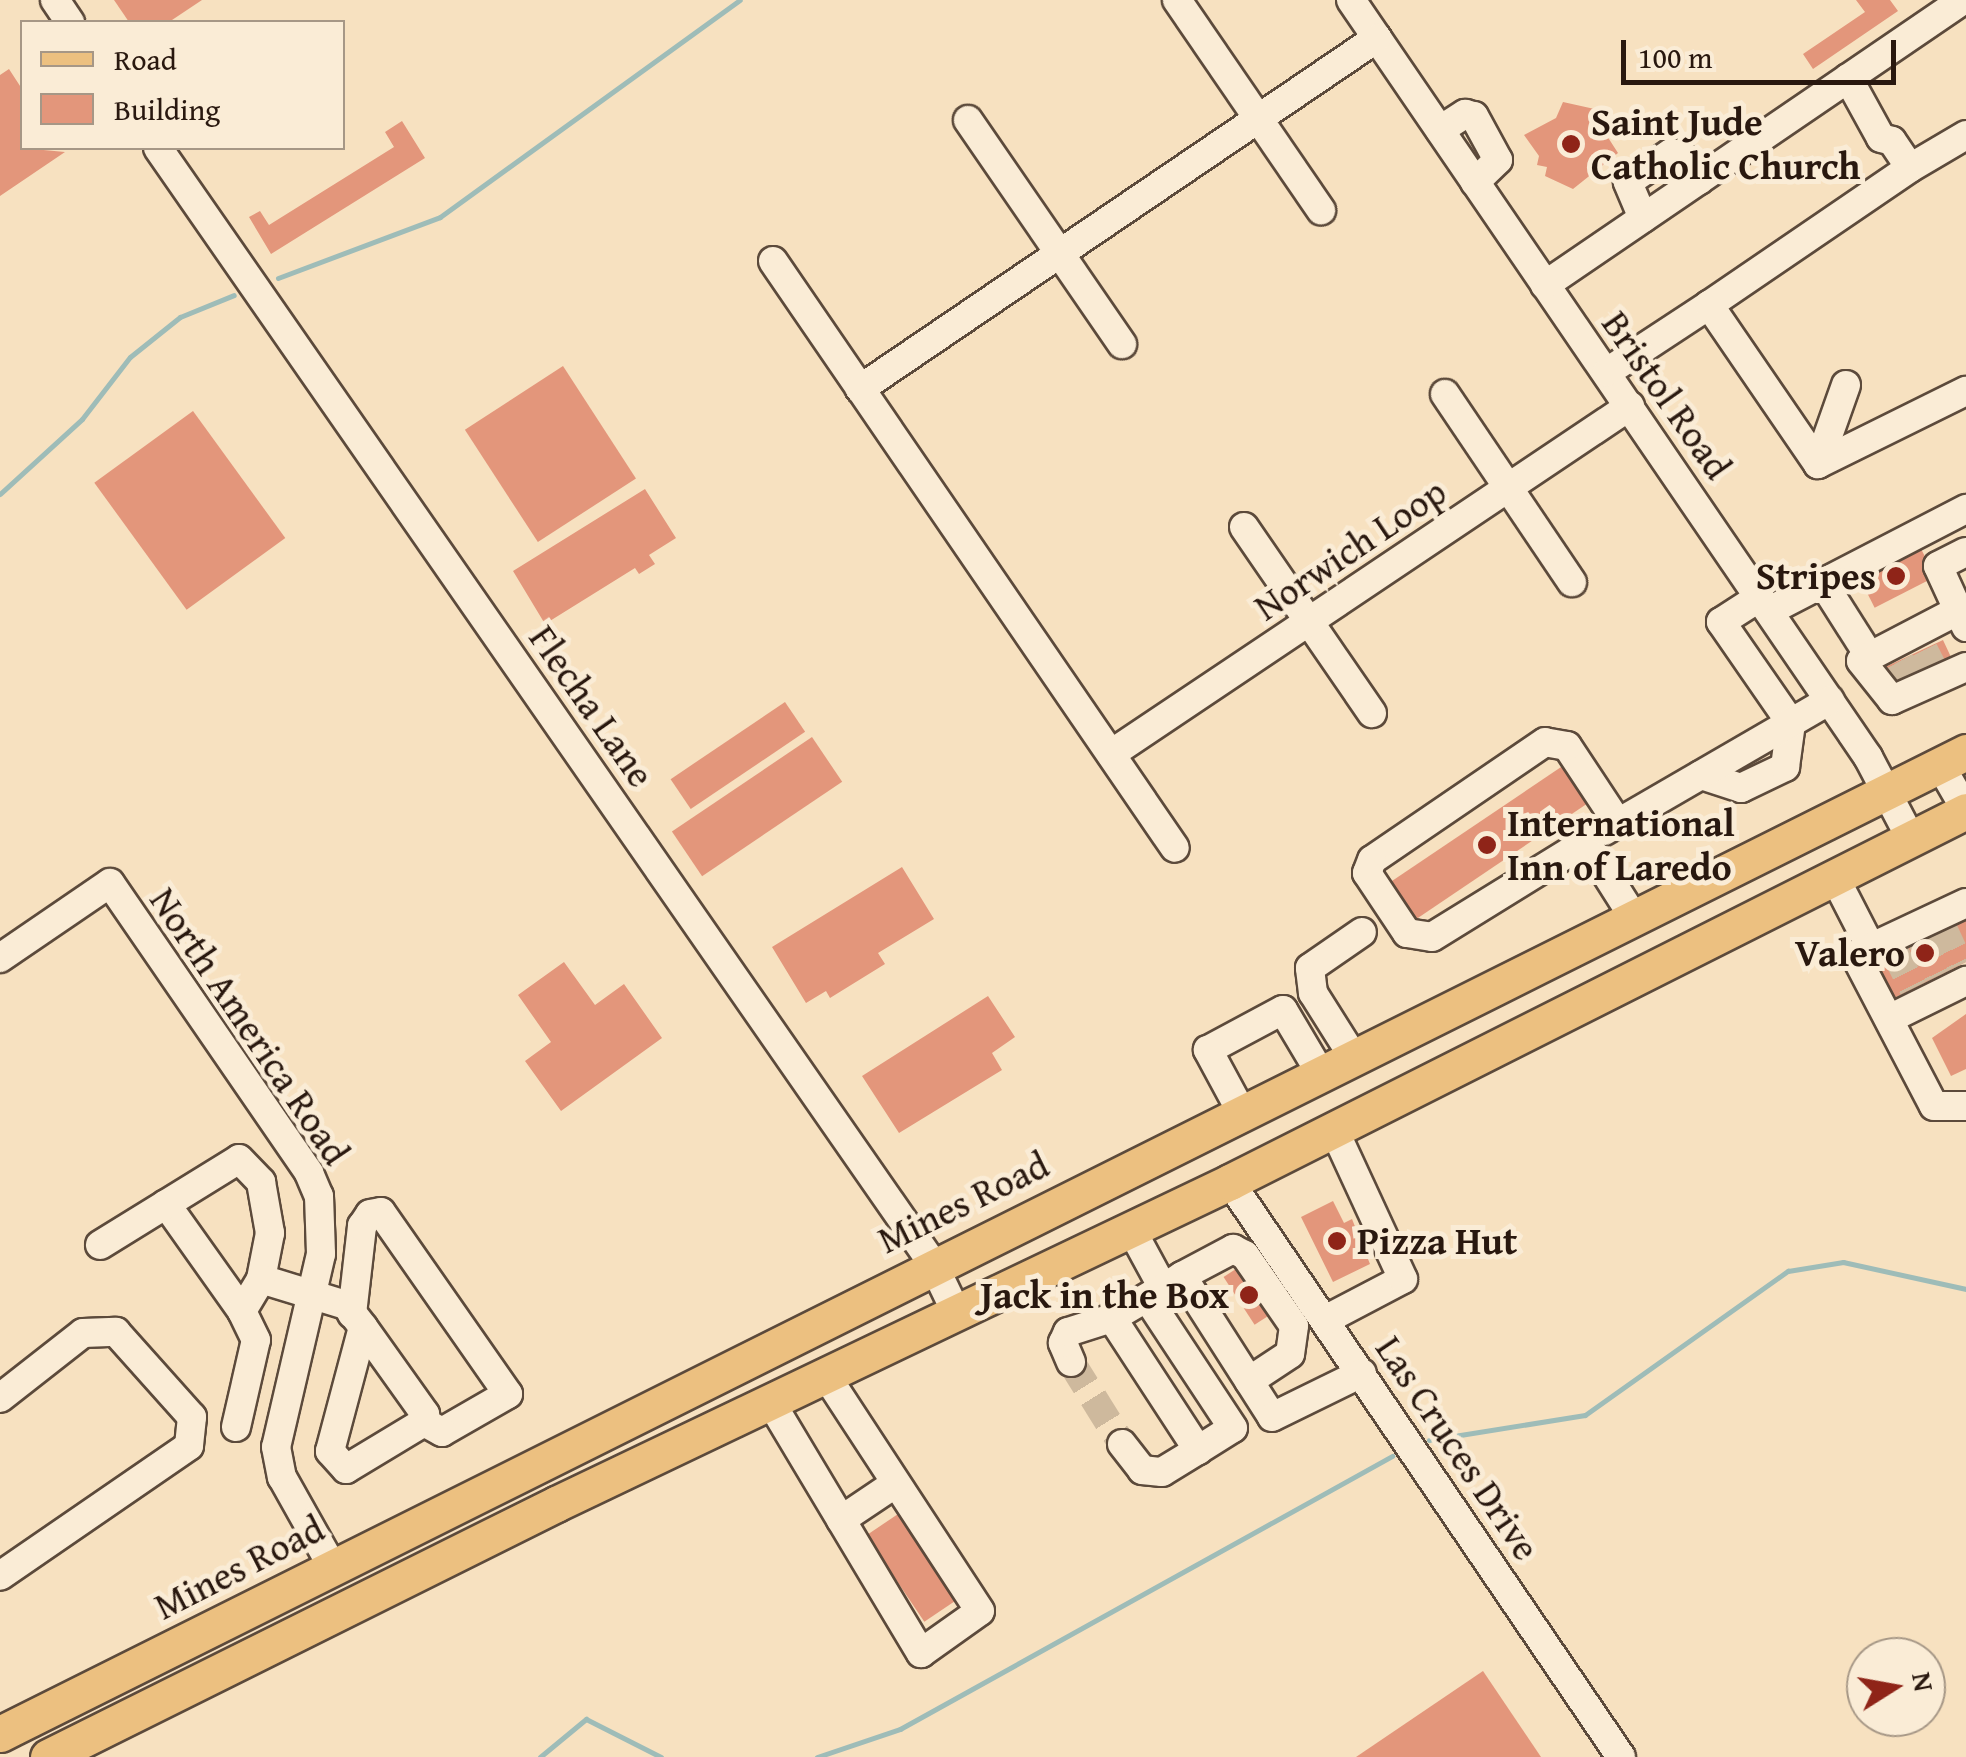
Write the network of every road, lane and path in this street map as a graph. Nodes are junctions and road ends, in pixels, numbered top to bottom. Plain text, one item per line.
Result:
1 (1177, 0) edge
2 (1351, 0) edge
3 (1963, 0) edge
4 (1377, 38) junction
5 (1853, 84) junction
6 (1258, 119) junction
7 (968, 120) dead end
8 (1966, 135) edge
9 (159, 150) edge
10 (1910, 168) junction
11 (1699, 180) junction
12 (1321, 210) dead end
13 (1643, 218) junction
14 (1060, 253) junction
15 (772, 261) dead end
16 (1545, 284) junction
17 (1708, 306) junction
18 (1122, 344) dead end
19 (1607, 372) junction
20 (1846, 384) dead end
21 (860, 389) junction
22 (1966, 391) edge
23 (1444, 394) dead end
24 (1630, 406) junction
25 (1818, 464) junction
26 (1508, 487) junction
27 (1966, 509) edge
28 (1244, 527) dead end
29 (1926, 530) junction
30 (1966, 555) edge
31 (1938, 566) junction
32 (1572, 582) dead end
33 (1823, 583) junction
34 (1764, 604) junction
35 (1963, 616) edge
36 (1309, 622) junction
37 (1906, 662) junction
38 (1966, 667) edge
39 (1824, 692) junction
40 (1372, 714) dead end
41 (1791, 723) junction
42 (1111, 754) junction
43 (1953, 758) edge
44 (1888, 790) junction
45 (1966, 811) edge
46 (1618, 823) junction
47 (1911, 838) junction
48 (1586, 842) junction
49 (1175, 848) dead end
50 (1835, 878) junction
51 (1966, 902) edge
52 (1634, 918) junction
53 (1362, 932) dead end
54 (1909, 934) junction
55 (0, 958) edge
56 (1944, 983) edge
57 (1888, 1019) junction
58 (1354, 1058) junction
59 (1321, 1074) junction
60 (1966, 1106) edge
61 (1248, 1111) junction
62 (1334, 1130) junction
63 (1230, 1182) junction
64 (166, 1204) junction
65 (1131, 1229) junction
66 (100, 1245) dead end
67 (933, 1264) junction
68 (261, 1279) junction
69 (1164, 1288) junction
70 (312, 1294) junction
71 (242, 1312) junction
72 (956, 1312) junction
73 (1112, 1318) junction
74 (358, 1320) junction
75 (1325, 1320) junction
76 (1071, 1362) dead end
77 (1362, 1373) junction
78 (825, 1374) junction
79 (1249, 1382) junction
80 (0, 1398) edge
81 (770, 1401) junction
82 (1272, 1417) junction
83 (424, 1422) junction
84 (236, 1427) dead end
85 (1233, 1428) junction
86 (1122, 1444) tunnel mouth
87 (1198, 1450) junction
88 (893, 1486) junction
89 (841, 1520) junction
90 (333, 1568) junction
91 (0, 1576) edge
92 (0, 1734) edge
93 (48, 1757) edge
94 (1621, 1757) edge

1 - 6 street
2 - 4 street, Bristol Road
3 - 5 street
4 - 6 street
4 - 16 street, Bristol Road
5 - 10 street
5 - 11 street
6 - 12 street
6 - 14 street
7 - 14 street
8 - 10 street
9 - 67 street, Flecha Lane
10 - 17 street
11 - 13 street
11 - 13 street
13 - 16 street
14 - 18 street
14 - 21 street
15 - 21 street
16 - 19 street, Bristol Road
17 - 19 street
17 - 25 street
19 - 24 street, Bristol Road
20 - 25 street
21 - 42 street
22 - 25 street
23 - 26 street
24 - 26 street, Norwich Loop
24 - 34 street, Bristol Road
26 - 32 street
26 - 36 street, Norwich Loop
27 - 29 street
28 - 36 street
29 - 31 street
29 - 33 street
30 - 31 street
30 - 35 street
31 - 35 street
33 - 34 street
33 - 37 street
34 - 39 street, Bristol Road
34 - 41 street
35 - 37 street
36 - 40 street
36 - 42 street, Norwich Loop
37 - 38 street
37 - 39 street
39 - 41 street
39 - 44 street, Bristol Road
41 - 46 street
42 - 49 street
43 - 44 main road, Mines Road
43 - 45 street
44 - 47 street, Bristol Road
44 - 52 main road, Mines Road
45 - 47 main road
46 - 48 street
46 - 48 street
47 - 50 main road
48 - 52 street
50 - 54 street
50 - 62 main road
51 - 54 street
52 - 58 main road, Mines Road
53 - 58 street
54 - 57 street
55 - 70 street, North America Road
56 - 57 street
57 - 60 street
58 - 59 main road, Mines Road
59 - 61 main road, Mines Road
59 - 61 street
61 - 63 main road
61 - 67 main road, Mines Road
62 - 63 main road
62 - 75 street
63 - 65 main road
63 - 75 street, Las Cruces Drive
64 - 66 street
64 - 68 street
64 - 71 street
65 - 69 street
65 - 72 main road
67 - 72 street, Flecha Lane
67 - 90 main road, Mines Road
68 - 70 street
68 - 71 street
69 - 73 street
69 - 79 street
69 - 79 street
69 - 85 street
70 - 74 street
70 - 90 street, North America Road
71 - 84 street
72 - 78 main road
73 - 76 street
73 - 87 street
74 - 83 street
74 - 83 street
74 - 83 street
75 - 77 street, Las Cruces Drive
77 - 82 street
77 - 94 street, Las Cruces Drive
78 - 81 main road
78 - 88 street
79 - 82 street
80 - 91 street
81 - 89 street
81 - 93 main road
82 - 85 street
85 - 87 street
86 - 87 street
88 - 89 street
88 - 89 street
90 - 92 main road, Mines Road

